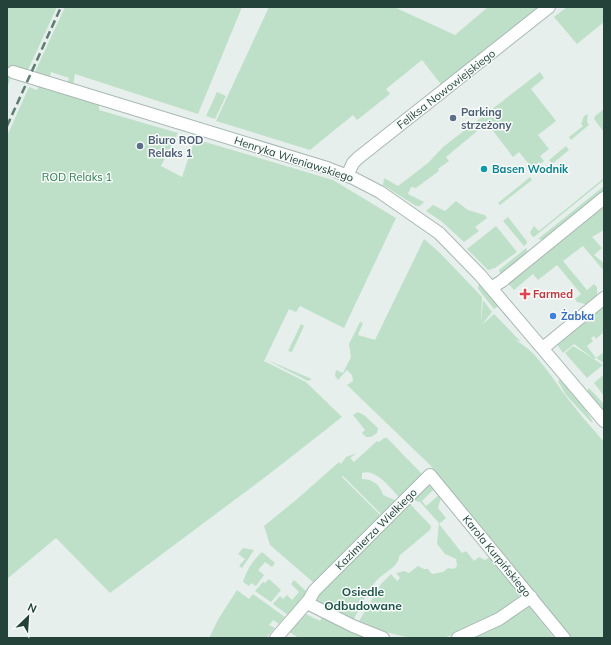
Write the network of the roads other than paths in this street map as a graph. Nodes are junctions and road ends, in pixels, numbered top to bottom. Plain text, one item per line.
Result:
1 (550, 7) edge
2 (13, 72) dead end
3 (347, 176) junction
4 (604, 198) edge
5 (491, 288) junction
6 (604, 298) edge
7 (543, 348) junction
8 (604, 421) edge
9 (430, 475) joint
10 (531, 597) junction
11 (307, 603) junction
12 (276, 638) edge
13 (383, 638) edge
14 (458, 638) edge
15 (564, 638) edge

1 - 3 street, Feliksa Nowowiejskiego
2 - 3 street, Henryka Wieniawskiego
3 - 5 street, Henryka Wieniawskiego
4 - 5 street
5 - 7 street, Henryka Wieniawskiego
6 - 7 street
7 - 8 street, Henryka Wieniawskiego
9 - 10 street, Karola Kurpińskiego
9 - 11 street, Kazimierza Wielkiego
10 - 14 street
10 - 15 street, Karola Kurpińskiego
11 - 12 street, Kazimierza Wielkiego
11 - 13 street

